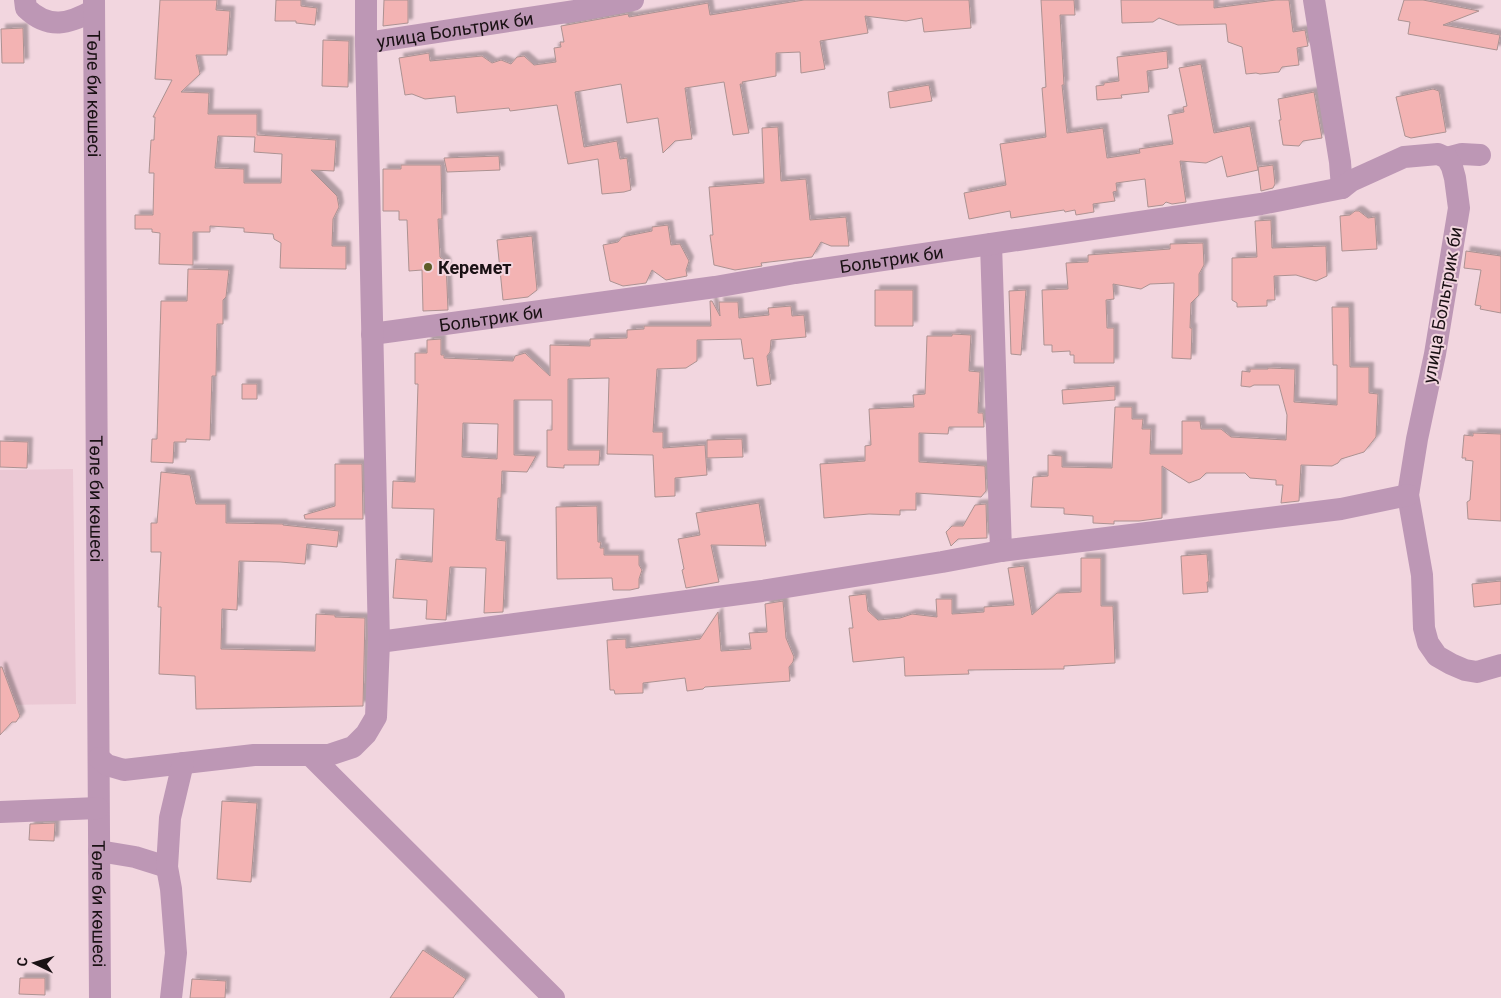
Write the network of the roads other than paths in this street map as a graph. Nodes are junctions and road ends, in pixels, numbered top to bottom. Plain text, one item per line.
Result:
1 (25, 0) edge
2 (366, 0) edge
3 (633, 0) edge
4 (1314, 0) edge
5 (94, 5) edge
6 (366, 43) junction
7 (1480, 156) dead end
8 (1447, 158) junction
9 (1342, 188) junction
10 (991, 244) junction
11 (372, 334) junction
12 (1408, 495) junction
13 (1002, 551) junction
14 (379, 642) junction
15 (1501, 665) edge
16 (310, 755) junction
17 (99, 758) junction
18 (183, 764) junction
19 (98, 808) junction
20 (0, 812) edge
21 (99, 851) junction
22 (167, 867) junction
23 (100, 998) edge
24 (170, 998) edge
25 (554, 998) edge

1 - 5 street
2 - 6 street
3 - 6 street, улица Больтрик би
4 - 9 street
5 - 17 street, Төле би көшесі
6 - 11 street
7 - 8 street
8 - 9 street, Больтрик би
8 - 12 street, улица Больтрик би
9 - 10 street, Больтрик би
10 - 11 street, Больтрик би
10 - 13 street
11 - 14 street
12 - 13 street
12 - 15 street, улица Больтрик би
13 - 14 street
14 - 16 street
16 - 18 street
16 - 25 street
17 - 18 street
17 - 19 street, Төле би көшесі
18 - 22 street
19 - 20 street
19 - 21 street, Төле би көшесі
21 - 22 street
21 - 23 street, Төле би көшесі
22 - 24 street

